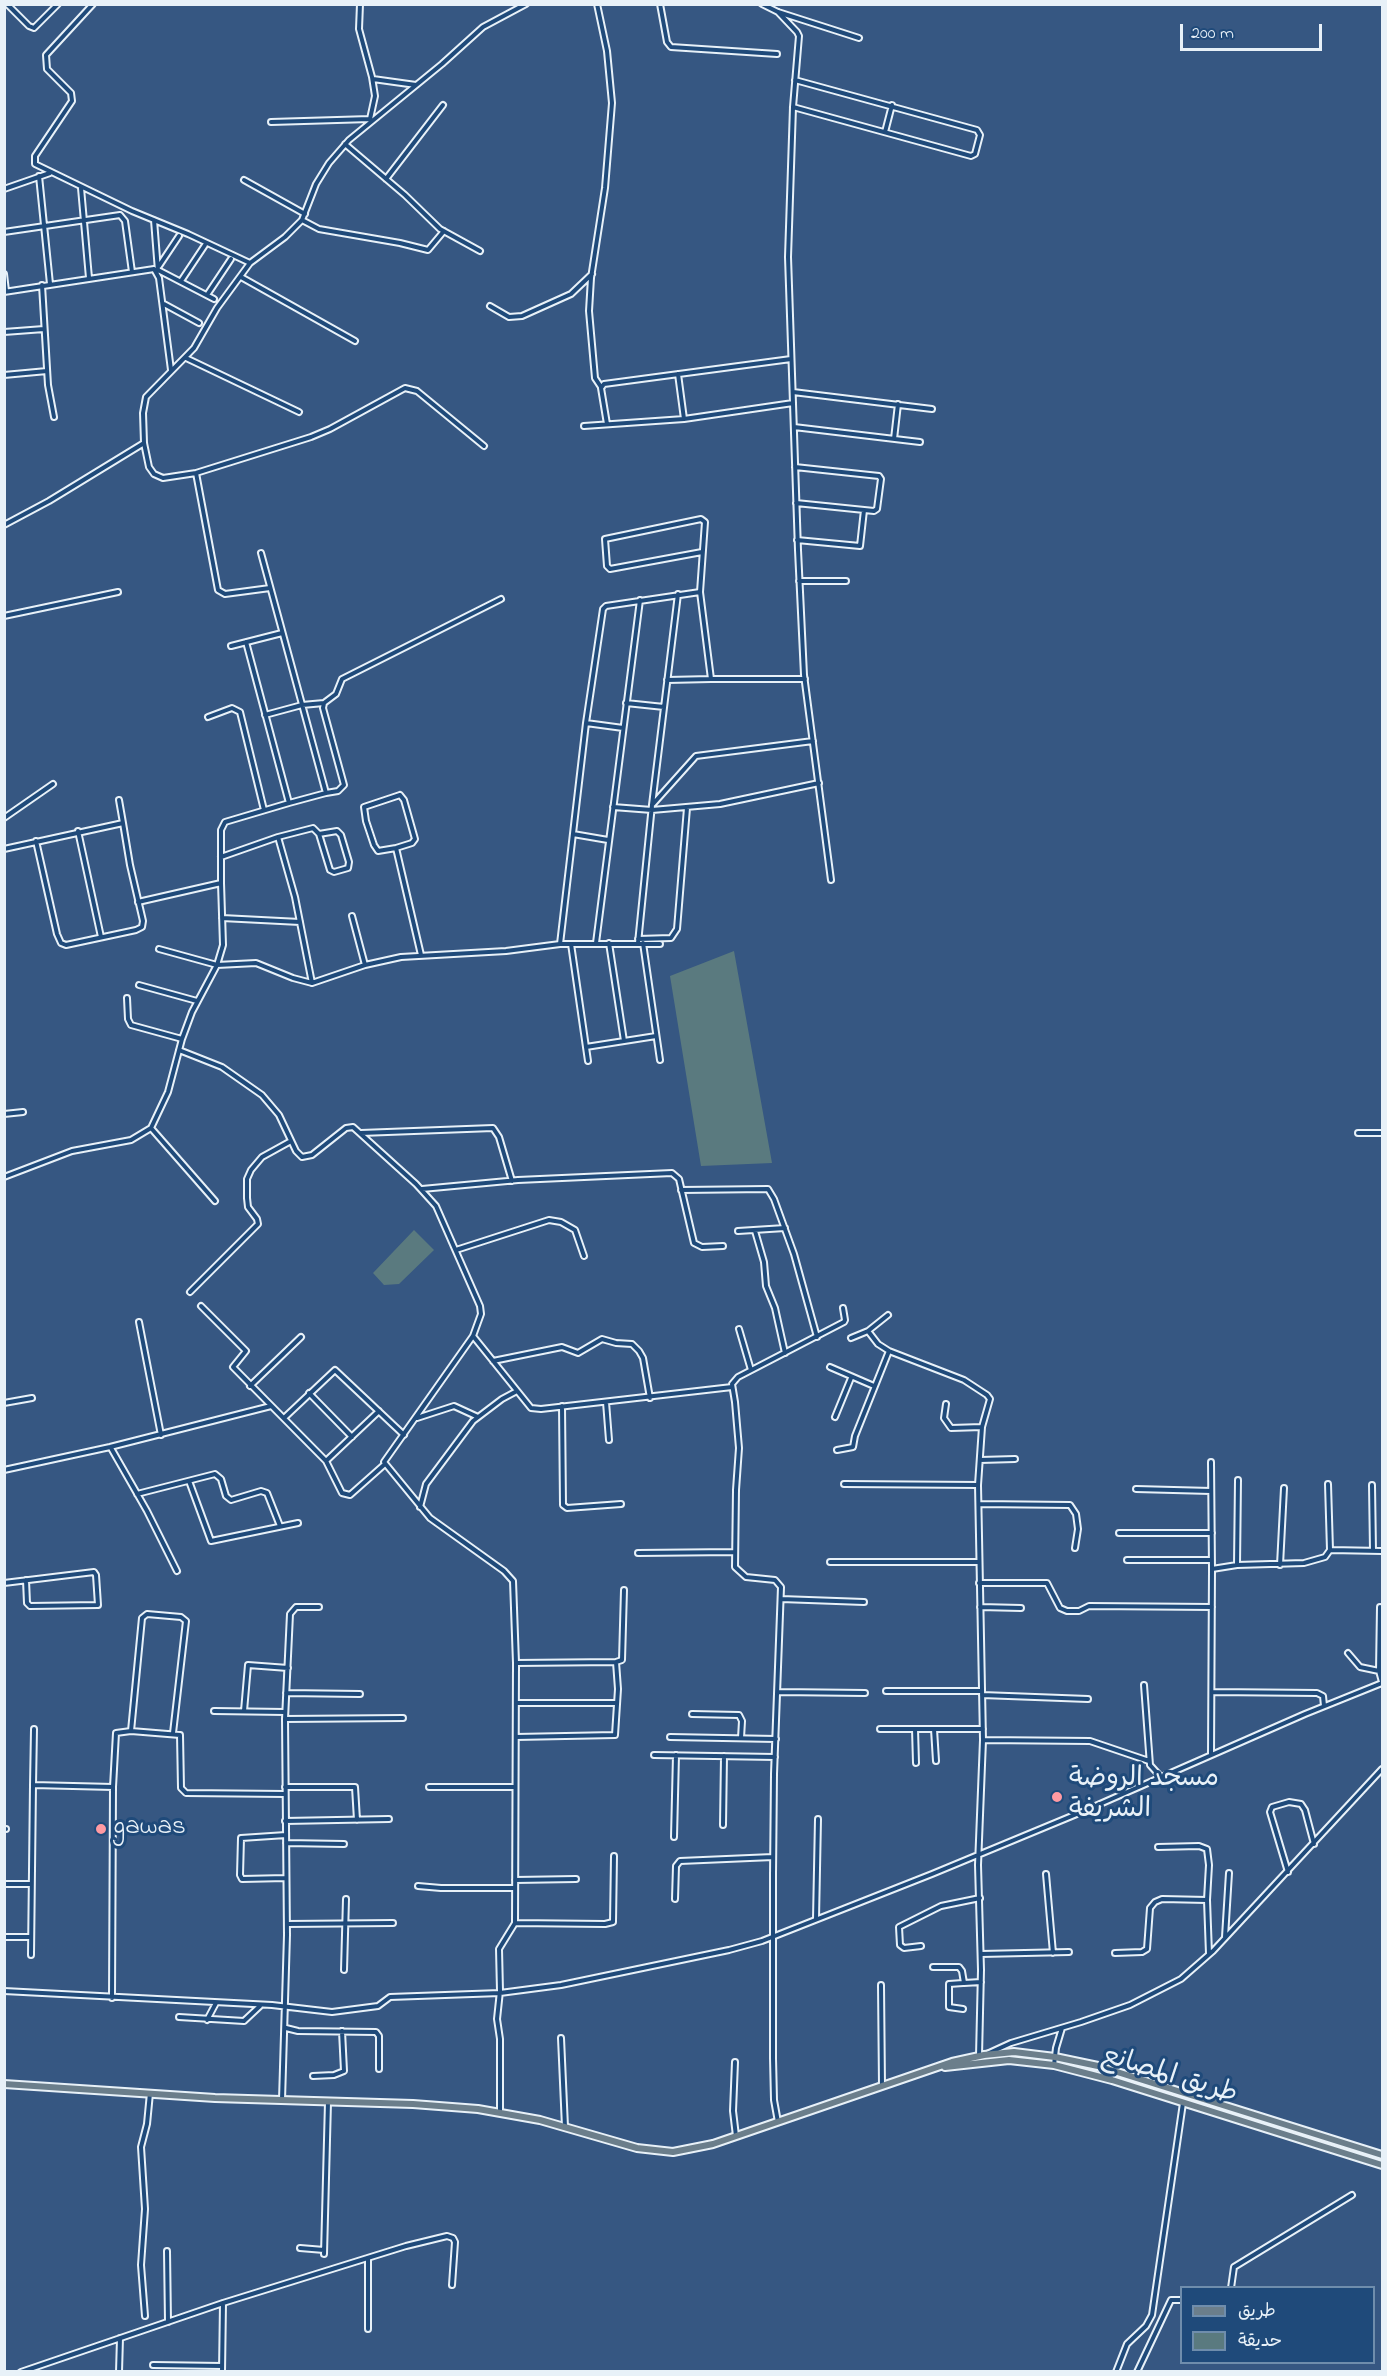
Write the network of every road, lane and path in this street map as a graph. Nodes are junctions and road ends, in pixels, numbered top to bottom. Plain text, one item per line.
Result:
1 (58, 4) edge
2 (93, 4) edge
3 (360, 4) edge
4 (526, 4) edge
5 (597, 4) edge
6 (660, 4) edge
7 (762, 4) edge
8 (7, 5) edge
9 (778, 12) junction
10 (859, 38) dead end
11 (777, 54) dead end
12 (373, 79) junction
13 (795, 80) junction
14 (416, 85) junction
15 (443, 105) dead end
16 (892, 105) junction
17 (794, 107) junction
18 (371, 119) junction
19 (272, 122) dead end
20 (885, 132) junction
21 (345, 144) junction
22 (51, 172) junction
23 (39, 176) junction
24 (386, 179) junction
25 (244, 180) dead end
26 (81, 187) junction
27 (4, 189) edge
28 (304, 214) junction
29 (85, 220) junction
30 (154, 220) junction
31 (302, 220) junction
32 (44, 226) junction
33 (444, 231) junction
34 (4, 232) edge
35 (179, 236) dead end
36 (205, 245) dead end
37 (480, 250) dead end
38 (231, 259) dead end
39 (250, 263) junction
40 (157, 270) junction
41 (132, 272) junction
42 (4, 274) edge
43 (592, 274) junction
44 (240, 277) junction
45 (89, 278) junction
46 (181, 281) junction
47 (51, 284) junction
48 (42, 285) junction
49 (5, 292) edge
50 (207, 295) junction
51 (214, 299) dead end
52 (163, 303) junction
53 (489, 306) dead end
54 (199, 322) dead end
55 (44, 329) junction
56 (4, 332) edge
57 (355, 341) dead end
58 (186, 358) junction
59 (791, 359) junction
60 (47, 371) junction
61 (171, 371) junction
62 (678, 374) junction
63 (4, 375) edge
64 (601, 387) junction
65 (793, 392) junction
66 (793, 403) junction
67 (898, 404) junction
68 (932, 409) dead end
69 (299, 412) dead end
70 (54, 417) dead end
71 (684, 419) junction
72 (607, 424) junction
73 (584, 426) dead end
74 (794, 427) junction
75 (894, 439) junction
76 (920, 442) dead end
77 (144, 443) junction
78 (484, 446) dead end
79 (795, 466) junction
80 (196, 473) junction
81 (796, 502) junction
82 (864, 510) junction
83 (4, 525) edge
84 (798, 540) junction
85 (702, 552) junction
86 (261, 553) dead end
87 (799, 581) junction
88 (846, 581) dead end
89 (270, 588) junction
90 (118, 592) dead end
91 (700, 592) junction
92 (678, 594) junction
93 (501, 600) dead end
94 (640, 600) junction
95 (4, 616) edge
96 (282, 633) junction
97 (246, 642) junction
98 (231, 646) dead end
99 (711, 679) junction
100 (805, 679) junction
101 (667, 680) junction
102 (324, 703) junction
103 (626, 703) junction
104 (302, 705) junction
105 (664, 707) junction
106 (265, 715) junction
107 (208, 717) dead end
108 (586, 723) junction
109 (623, 728) junction
110 (813, 741) junction
111 (819, 783) junction
112 (53, 784) dead end
113 (326, 794) junction
114 (119, 800) dead end
115 (290, 803) junction
116 (652, 805) junction
117 (613, 807) junction
118 (687, 808) junction
119 (264, 810) junction
120 (652, 810) junction
121 (4, 818) edge
122 (123, 823) junction
123 (78, 831) junction
124 (319, 834) junction
125 (573, 834) junction
126 (278, 837) junction
127 (608, 840) junction
128 (36, 841) junction
129 (396, 848) junction
130 (4, 849) edge
131 (221, 857) junction
132 (831, 880) dead end
133 (221, 883) junction
134 (138, 902) junction
135 (352, 916) dead end
136 (222, 918) junction
137 (300, 922) junction
138 (101, 937) junction
139 (640, 942) junction
140 (596, 943) junction
141 (609, 943) junction
142 (560, 944) junction
143 (571, 944) junction
144 (660, 944) dead end
145 (159, 949) dead end
146 (421, 955) junction
147 (217, 965) junction
148 (365, 965) junction
149 (312, 983) junction
150 (139, 986) dead end
151 (127, 998) dead end
152 (197, 1001) junction
153 (656, 1036) junction
154 (182, 1039) junction
155 (624, 1041) junction
156 (586, 1047) junction
157 (179, 1050) junction
158 (660, 1060) dead end
159 (588, 1061) dead end
160 (23, 1112) dead end
161 (4, 1113) edge
162 (151, 1128) junction
163 (361, 1133) junction
164 (1358, 1133) dead end
165 (1383, 1133) edge
166 (291, 1141) junction
167 (4, 1177) edge
168 (512, 1181) junction
169 (421, 1189) junction
170 (681, 1190) junction
171 (215, 1201) dead end
172 (785, 1228) junction
173 (738, 1231) dead end
174 (755, 1231) junction
175 (723, 1246) dead end
176 (456, 1250) junction
177 (584, 1256) dead end
178 (190, 1292) dead end
179 (201, 1306) dead end
180 (843, 1308) dead end
181 (888, 1315) dead end
182 (139, 1322) dead end
183 (739, 1329) dead end
184 (868, 1331) junction
185 (473, 1336) junction
186 (301, 1337) dead end
187 (817, 1337) junction
188 (851, 1338) dead end
189 (889, 1351) junction
190 (785, 1353) junction
191 (493, 1361) junction
192 (830, 1366) dead end
193 (751, 1370) junction
194 (851, 1378) junction
195 (250, 1386) junction
196 (874, 1386) junction
197 (732, 1387) junction
198 (517, 1391) junction
199 (309, 1393) junction
200 (32, 1398) dead end
201 (650, 1398) junction
202 (606, 1402) junction
203 (4, 1403) edge
204 (946, 1404) dead end
205 (272, 1406) junction
206 (562, 1406) junction
207 (379, 1411) junction
208 (478, 1417) junction
209 (835, 1417) dead end
210 (284, 1418) junction
211 (417, 1419) junction
212 (981, 1427) junction
213 (161, 1435) junction
214 (404, 1435) junction
215 (352, 1437) junction
216 (609, 1440) dead end
217 (110, 1447) junction
218 (837, 1450) dead end
219 (1015, 1459) dead end
220 (980, 1460) junction
221 (326, 1461) junction
222 (1211, 1462) dead end
223 (385, 1464) junction
224 (4, 1470) edge
225 (1238, 1480) dead end
226 (189, 1481) junction
227 (844, 1484) dead end
228 (1328, 1484) dead end
229 (978, 1485) junction
230 (1372, 1485) dead end
231 (1284, 1488) dead end
232 (1136, 1489) dead end
233 (1211, 1491) junction
234 (137, 1494) junction
235 (621, 1504) dead end
236 (979, 1504) junction
237 (420, 1508) junction
238 (298, 1523) dead end
239 (280, 1526) junction
240 (1119, 1533) dead end
241 (1212, 1533) junction
242 (1075, 1548) dead end
243 (1330, 1550) junction
244 (1373, 1551) junction
245 (1383, 1551) edge
246 (638, 1552) dead end
247 (734, 1552) junction
248 (1127, 1560) dead end
249 (1212, 1560) junction
250 (830, 1562) dead end
251 (979, 1562) junction
252 (1280, 1564) junction
253 (1237, 1565) junction
254 (1212, 1569) junction
255 (177, 1571) dead end
256 (26, 1580) junction
257 (4, 1582) edge
258 (979, 1583) junction
259 (624, 1590) dead end
260 (781, 1599) junction
261 (864, 1602) dead end
262 (319, 1607) dead end
263 (980, 1607) junction
264 (1212, 1607) junction
265 (1380, 1607) dead end
266 (1021, 1608) dead end
267 (1348, 1653) dead end
268 (616, 1662) junction
269 (516, 1663) junction
270 (288, 1668) junction
271 (1379, 1671) junction
272 (1383, 1683) edge
273 (1144, 1685) dead end
274 (886, 1691) dead end
275 (778, 1692) junction
276 (1212, 1692) junction
277 (286, 1693) junction
278 (865, 1693) dead end
279 (982, 1693) junction
280 (360, 1694) dead end
281 (1088, 1699) dead end
282 (516, 1703) junction
283 (617, 1703) junction
284 (1324, 1706) junction
285 (214, 1710) dead end
286 (244, 1711) junction
287 (285, 1712) junction
288 (692, 1714) dead end
289 (403, 1718) dead end
290 (285, 1719) junction
291 (34, 1729) dead end
292 (880, 1729) dead end
293 (915, 1729) junction
294 (934, 1729) junction
295 (982, 1729) junction
296 (131, 1731) junction
297 (173, 1733) junction
298 (516, 1737) junction
299 (670, 1737) dead end
300 (741, 1738) junction
301 (776, 1739) junction
302 (983, 1740) junction
303 (654, 1755) dead end
304 (676, 1755) junction
305 (1210, 1755) junction
306 (724, 1756) junction
307 (775, 1757) junction
308 (936, 1761) dead end
309 (1149, 1761) junction
310 (916, 1762) dead end
311 (1383, 1769) edge
312 (1160, 1777) junction
313 (33, 1785) junction
314 (113, 1787) junction
315 (285, 1787) junction
316 (429, 1787) dead end
317 (515, 1787) junction
318 (285, 1794) junction
319 (389, 1819) dead end
320 (818, 1819) dead end
321 (357, 1820) junction
322 (285, 1821) junction
323 (723, 1825) dead end
324 (286, 1835) junction
325 (674, 1837) dead end
326 (286, 1843) junction
327 (344, 1844) dead end
328 (1314, 1844) junction
329 (1158, 1847) dead end
330 (978, 1854) junction
331 (614, 1856) dead end
332 (773, 1857) junction
333 (1288, 1872) junction
334 (1229, 1873) dead end
335 (1046, 1874) dead end
336 (286, 1878) junction
337 (576, 1879) dead end
338 (515, 1880) junction
339 (4, 1884) edge
340 (31, 1884) junction
341 (418, 1886) dead end
342 (515, 1888) junction
343 (980, 1898) junction
344 (346, 1899) dead end
345 (675, 1899) dead end
346 (1207, 1900) junction
347 (816, 1919) junction
348 (346, 1923) junction
349 (393, 1923) dead end
350 (515, 1923) junction
351 (287, 1924) junction
352 (774, 1936) junction
353 (4, 1937) edge
354 (31, 1937) junction
355 (1225, 1938) junction
356 (921, 1946) dead end
357 (1069, 1952) dead end
358 (1053, 1953) junction
359 (1115, 1953) dead end
360 (981, 1954) junction
361 (31, 1955) dead end
362 (1209, 1955) junction
363 (933, 1967) dead end
364 (344, 1970) dead end
365 (964, 1983) junction
366 (981, 1983) junction
367 (881, 1985) dead end
368 (4, 1991) edge
369 (500, 1993) junction
370 (112, 1998) junction
371 (216, 2003) junction
372 (261, 2005) junction
373 (286, 2007) junction
374 (963, 2009) dead end
375 (179, 2018) dead end
376 (207, 2020) junction
377 (286, 2028) junction
378 (1062, 2028) junction
379 (342, 2031) junction
380 (561, 2038) dead end
381 (981, 2056) junction
382 (1055, 2057) junction
383 (735, 2062) dead end
384 (1054, 2065) junction
385 (939, 2067) junction
386 (379, 2069) dead end
387 (313, 2076) dead end
388 (4, 2084) edge
389 (882, 2087) junction
390 (150, 2093) junction
391 (282, 2100) junction
392 (327, 2102) junction
393 (1183, 2103) junction
394 (500, 2112) junction
395 (778, 2122) junction
396 (565, 2127) junction
397 (736, 2136) junction
398 (1383, 2155) edge
399 (1383, 2165) edge
400 (1352, 2195) dead end
401 (300, 2248) dead end
402 (167, 2251) dead end
403 (368, 2258) junction
404 (452, 2285) dead end
405 (1231, 2286) edge
406 (1180, 2300) edge
407 (223, 2303) junction
408 (145, 2316) dead end
409 (168, 2322) junction
410 (368, 2329) dead end
411 (120, 2338) junction
412 (153, 2366) dead end
413 (222, 2369) edge
414 (21, 2372) edge
415 (119, 2372) edge
416 (1116, 2372) edge
417 (1137, 2372) edge

1 - 8 street
2 - 22 street
3 - 12 street
4 - 14 street
5 - 43 street
6 - 11 street
7 - 9 street
9 - 10 street
9 - 13 street
12 - 14 street
12 - 18 street
13 - 16 street
13 - 17 street
14 - 18 street
15 - 24 street
16 - 20 street
16 - 20 street
17 - 20 street
17 - 59 street
18 - 19 street
18 - 21 street
21 - 24 street
21 - 28 street
22 - 23 street
22 - 26 street
23 - 27 street
23 - 32 street
24 - 33 street
25 - 28 street
26 - 29 street
26 - 30 street
28 - 31 street
29 - 32 street
29 - 41 street
29 - 45 street
30 - 39 street
30 - 40 street
31 - 33 street
31 - 39 street
32 - 34 street
32 - 47 street
33 - 37 street
35 - 40 street
36 - 46 street
38 - 50 street
39 - 44 street
40 - 41 street
40 - 46 street
40 - 52 street
41 - 45 street
42 - 49 street
43 - 53 street
43 - 64 street
44 - 57 street
44 - 58 street
45 - 47 street
46 - 50 street
47 - 48 street
48 - 49 street
48 - 55 street
50 - 51 street
52 - 54 street
52 - 61 street
55 - 56 street
55 - 60 street
58 - 61 street
58 - 69 street
59 - 62 street
59 - 65 street
60 - 63 street
60 - 70 street
61 - 77 street
62 - 64 street
62 - 71 street
64 - 72 street
65 - 66 street
65 - 67 street
66 - 71 street
66 - 74 street
67 - 68 street
67 - 75 street
71 - 72 street
72 - 73 street
74 - 75 street
74 - 79 street
75 - 76 street
77 - 80 street
77 - 83 street
78 - 80 street
79 - 81 street
79 - 82 street
80 - 89 street
81 - 82 street
81 - 84 street
82 - 84 street
84 - 87 street
85 - 85 street
85 - 91 street
86 - 89 street
87 - 88 street
87 - 100 street
89 - 96 street
90 - 95 street
91 - 92 street
91 - 99 street
92 - 94 street
92 - 101 street
93 - 102 street
94 - 103 street
94 - 108 street
96 - 97 street
96 - 104 street
97 - 98 street
97 - 106 street
99 - 100 street
99 - 101 street
100 - 110 street
101 - 105 street
102 - 104 street
102 - 113 street
103 - 105 street
103 - 109 street
104 - 106 street
104 - 113 street
105 - 116 street
106 - 115 street
107 - 119 street
108 - 109 street
108 - 125 street
109 - 117 street
110 - 111 street
110 - 116 street
111 - 118 street
111 - 132 street
112 - 121 street
113 - 115 street
114 - 122 street
115 - 119 street
116 - 120 street
117 - 120 street
117 - 127 street
118 - 120 street
118 - 139 street
119 - 131 street
120 - 139 street
122 - 123 street
122 - 134 street
123 - 128 street
123 - 138 street
124 - 124 street
124 - 126 street
125 - 127 street
125 - 142 street
126 - 131 street
126 - 137 street
127 - 140 street
128 - 130 street
128 - 138 street
129 - 129 street
129 - 146 street
131 - 133 street
133 - 134 street
133 - 136 street
134 - 138 street
135 - 148 street
136 - 137 street
136 - 147 street
137 - 149 street
139 - 141 street
139 - 144 street
139 - 153 street
140 - 141 street
140 - 143 street
141 - 155 street
142 - 143 street
142 - 146 street
143 - 156 street
145 - 147 street
146 - 148 street
147 - 149 street
147 - 152 street
148 - 149 street
150 - 152 street
151 - 154 street
152 - 154 street
153 - 155 street
153 - 158 street
154 - 157 street
155 - 156 street
156 - 159 street
157 - 162 street
157 - 166 street
160 - 161 street
162 - 167 street
162 - 171 street
163 - 166 street
163 - 168 street
163 - 169 street
164 - 165 street
166 - 178 street
168 - 169 street
168 - 170 street
169 - 176 street
170 - 172 street
170 - 175 street
172 - 174 street
172 - 187 street
173 - 174 street
174 - 190 street
176 - 177 street
176 - 185 street
179 - 195 street
180 - 187 street
181 - 184 street
182 - 213 street
183 - 193 street
184 - 188 street
184 - 189 street
185 - 191 street
185 - 211 street
186 - 195 street
187 - 190 street
189 - 196 street
189 - 212 street
190 - 193 street
191 - 198 street
191 - 201 street
192 - 194 street
193 - 197 street
194 - 196 street
194 - 209 street
195 - 205 street
196 - 218 street
197 - 201 street
197 - 247 street
198 - 206 street
198 - 208 street
199 - 207 street
199 - 210 street
199 - 215 street
200 - 203 street
201 - 202 street
202 - 206 street
202 - 216 street
204 - 212 street
205 - 210 street
205 - 213 street
206 - 235 street
207 - 214 street
207 - 215 street
208 - 211 street
208 - 237 street
210 - 221 street
211 - 214 street
212 - 220 street
213 - 217 street
214 - 223 street
215 - 221 street
217 - 224 street
217 - 234 street
219 - 220 street
220 - 229 street
221 - 223 street
222 - 233 street
223 - 237 street
225 - 253 street
226 - 234 street
226 - 239 street
226 - 239 street
227 - 229 street
228 - 243 street
229 - 236 street
230 - 244 street
231 - 252 street
232 - 233 street
233 - 241 street
234 - 255 street
236 - 242 street
236 - 251 street
237 - 269 street
238 - 239 street
240 - 241 street
241 - 249 street
243 - 244 street
243 - 252 street
244 - 245 street
246 - 247 street
247 - 260 street
248 - 249 street
249 - 254 street
250 - 251 street
251 - 258 street
252 - 253 street
253 - 254 street
254 - 264 street
256 - 256 street
256 - 257 street
258 - 263 street
258 - 264 street
259 - 268 street
260 - 261 street
260 - 275 street
262 - 270 street
263 - 266 street
263 - 279 street
264 - 276 street
265 - 271 street
267 - 271 street
268 - 269 street
268 - 283 street
269 - 282 street
270 - 277 street
270 - 286 street
271 - 272 street
272 - 284 street
273 - 309 street
274 - 279 street
275 - 278 street
275 - 301 street
276 - 284 street
276 - 305 street
277 - 280 street
277 - 287 street
279 - 281 street
279 - 295 street
282 - 283 street
282 - 298 street
283 - 298 street
284 - 305 street
285 - 286 street
286 - 287 street
287 - 290 street
288 - 300 street
289 - 290 street
290 - 315 street
291 - 313 street
292 - 293 street
293 - 294 street
293 - 310 street
294 - 295 street
294 - 308 street
295 - 302 street
296 - 297 street
296 - 297 street
296 - 314 street
297 - 318 street
298 - 317 street
299 - 300 street
300 - 301 street
301 - 307 street
302 - 309 street
302 - 330 street
303 - 304 street
304 - 306 street
304 - 325 street
305 - 312 street
306 - 307 street
306 - 323 street
307 - 332 street
309 - 312 street
311 - 328 street
312 - 330 street
313 - 314 street
313 - 340 street
314 - 370 street
315 - 318 street
315 - 321 street
316 - 317 street
317 - 338 street
318 - 322 street
319 - 321 street
320 - 347 street
321 - 322 street
322 - 324 street
324 - 326 street
324 - 336 street
326 - 327 street
326 - 336 street
328 - 333 street
328 - 333 street
329 - 346 street
330 - 343 street
330 - 347 street
331 - 350 street
332 - 345 street
332 - 352 street
333 - 355 street
334 - 355 street
335 - 358 street
336 - 351 street
337 - 338 street
338 - 342 street
339 - 340 street
340 - 354 street
341 - 342 street
342 - 350 street
343 - 356 street
343 - 360 street
344 - 348 street
346 - 359 street
346 - 362 street
347 - 352 street
348 - 349 street
348 - 351 street
348 - 364 street
350 - 369 street
351 - 373 street
352 - 369 street
352 - 395 street
353 - 354 street
354 - 361 street
355 - 362 street
357 - 358 street
358 - 360 street
360 - 366 street
362 - 378 street
363 - 365 street
365 - 366 street
365 - 374 street
366 - 381 street
367 - 389 street
368 - 370 street
369 - 373 street
369 - 394 street
370 - 371 street
371 - 372 street
371 - 376 street
372 - 373 street
372 - 376 street
373 - 377 street
375 - 376 street
377 - 379 street
377 - 391 street
378 - 381 street
378 - 382 street
379 - 386 street
379 - 387 street
380 - 396 street
381 - 382 main road, طريق المصانع
381 - 385 main road, طريق المصانع
382 - 384 street
382 - 398 main road, طريق المصانع
383 - 397 street
384 - 385 main road, طريق المصانع
384 - 393 main road, طريق المصانع
385 - 389 main road
388 - 390 main road
389 - 395 main road
390 - 391 main road
390 - 408 street
391 - 392 main road
392 - 394 main road
392 - 401 street
393 - 399 main road, طريق المصانع
393 - 416 street
394 - 396 main road
395 - 397 main road
396 - 397 main road
400 - 405 street
402 - 409 street
403 - 404 street
403 - 407 street
403 - 410 street
406 - 417 street
407 - 409 street
407 - 413 street
409 - 411 street
411 - 414 street
411 - 415 street
412 - 413 street

